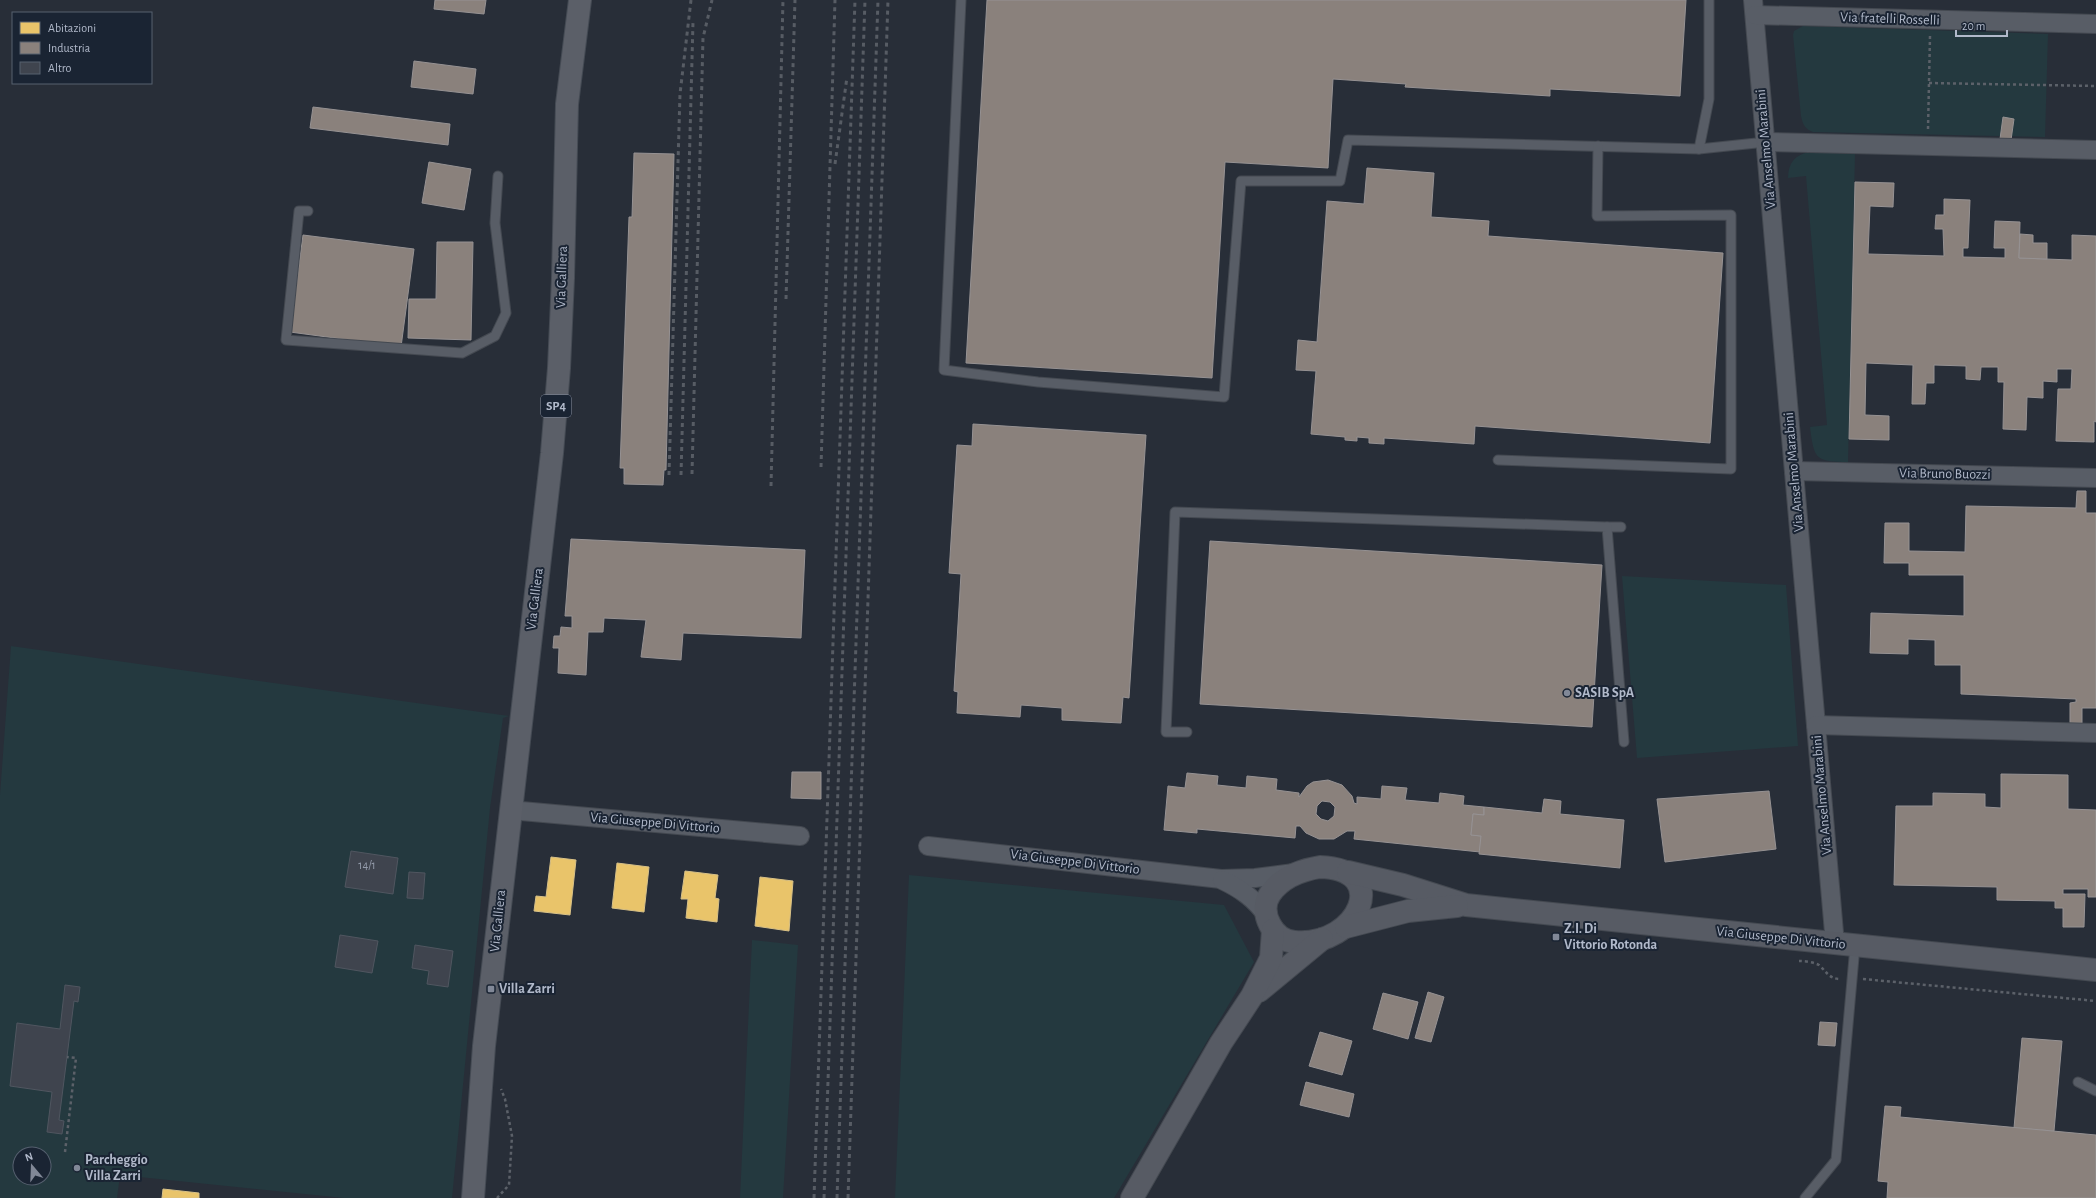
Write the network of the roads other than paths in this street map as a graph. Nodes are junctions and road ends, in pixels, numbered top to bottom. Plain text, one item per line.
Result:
1 (580, 0) edge
2 (961, 0) edge
3 (1709, 0) edge
4 (1754, 7) edge
5 (2096, 24) edge
6 (1766, 142) junction
7 (1598, 146) junction
8 (1699, 149) junction
9 (2096, 150) edge
10 (498, 176) dead end
11 (308, 211) dead end
12 (1498, 460) dead end
13 (1794, 471) junction
14 (2096, 478) edge
15 (1607, 527) junction
16 (1621, 527) dead end
17 (1816, 726) junction
18 (1187, 732) dead end
19 (2096, 733) edge
20 (1624, 742) dead end
21 (510, 810) junction
22 (800, 836) dead end
23 (928, 846) dead end
24 (1348, 872) junction
25 (1295, 873) junction
26 (1221, 879) junction
27 (1466, 904) junction
28 (1270, 923) junction
29 (1346, 927) junction
30 (1322, 939) junction
31 (1845, 944) junction
32 (2096, 970) edge
33 (1252, 996) junction
34 (2078, 1082) dead end
35 (2096, 1091) edge
36 (474, 1198) edge
37 (1132, 1198) edge
38 (1805, 1198) edge

1 - 21 main road, Via Galliera / SP4
2 - 7 lane
3 - 8 lane
4 - 5 street, Via fratelli Rosselli
4 - 6 street, Via Anselmo Marabini
6 - 8 lane
6 - 9 street
6 - 13 street, Via Anselmo Marabini
7 - 8 lane
7 - 12 lane
10 - 11 lane
13 - 14 street, Via Bruno Buozzi
13 - 17 street, Via Anselmo Marabini
15 - 16 lane
15 - 18 lane
15 - 20 lane
17 - 19 street
17 - 31 street, Via Anselmo Marabini
21 - 22 street, Via Giuseppe Di Vittorio
21 - 36 main road, Via Galliera / SP4
23 - 26 street, Via Giuseppe Di Vittorio
24 - 25 street, Via Giuseppe Di Vittorio
24 - 27 street, Via Giuseppe Di Vittorio
24 - 29 street, Via Giuseppe Di Vittorio
25 - 26 street, Via Giuseppe Di Vittorio
25 - 28 street, Via Giuseppe Di Vittorio
26 - 28 street, Via Giuseppe Di Vittorio
27 - 29 street, Via Giuseppe Di Vittorio
27 - 31 street, Via Giuseppe Di Vittorio
28 - 30 street, Via Giuseppe Di Vittorio
28 - 33 street, Via Giuseppe Di Vittorio
29 - 30 street, Via Giuseppe Di Vittorio
30 - 33 street, Via Giuseppe Di Vittorio
31 - 32 street, Via Giuseppe Di Vittorio
31 - 38 lane
33 - 37 street, Via Giuseppe Di Vittorio
34 - 35 lane

